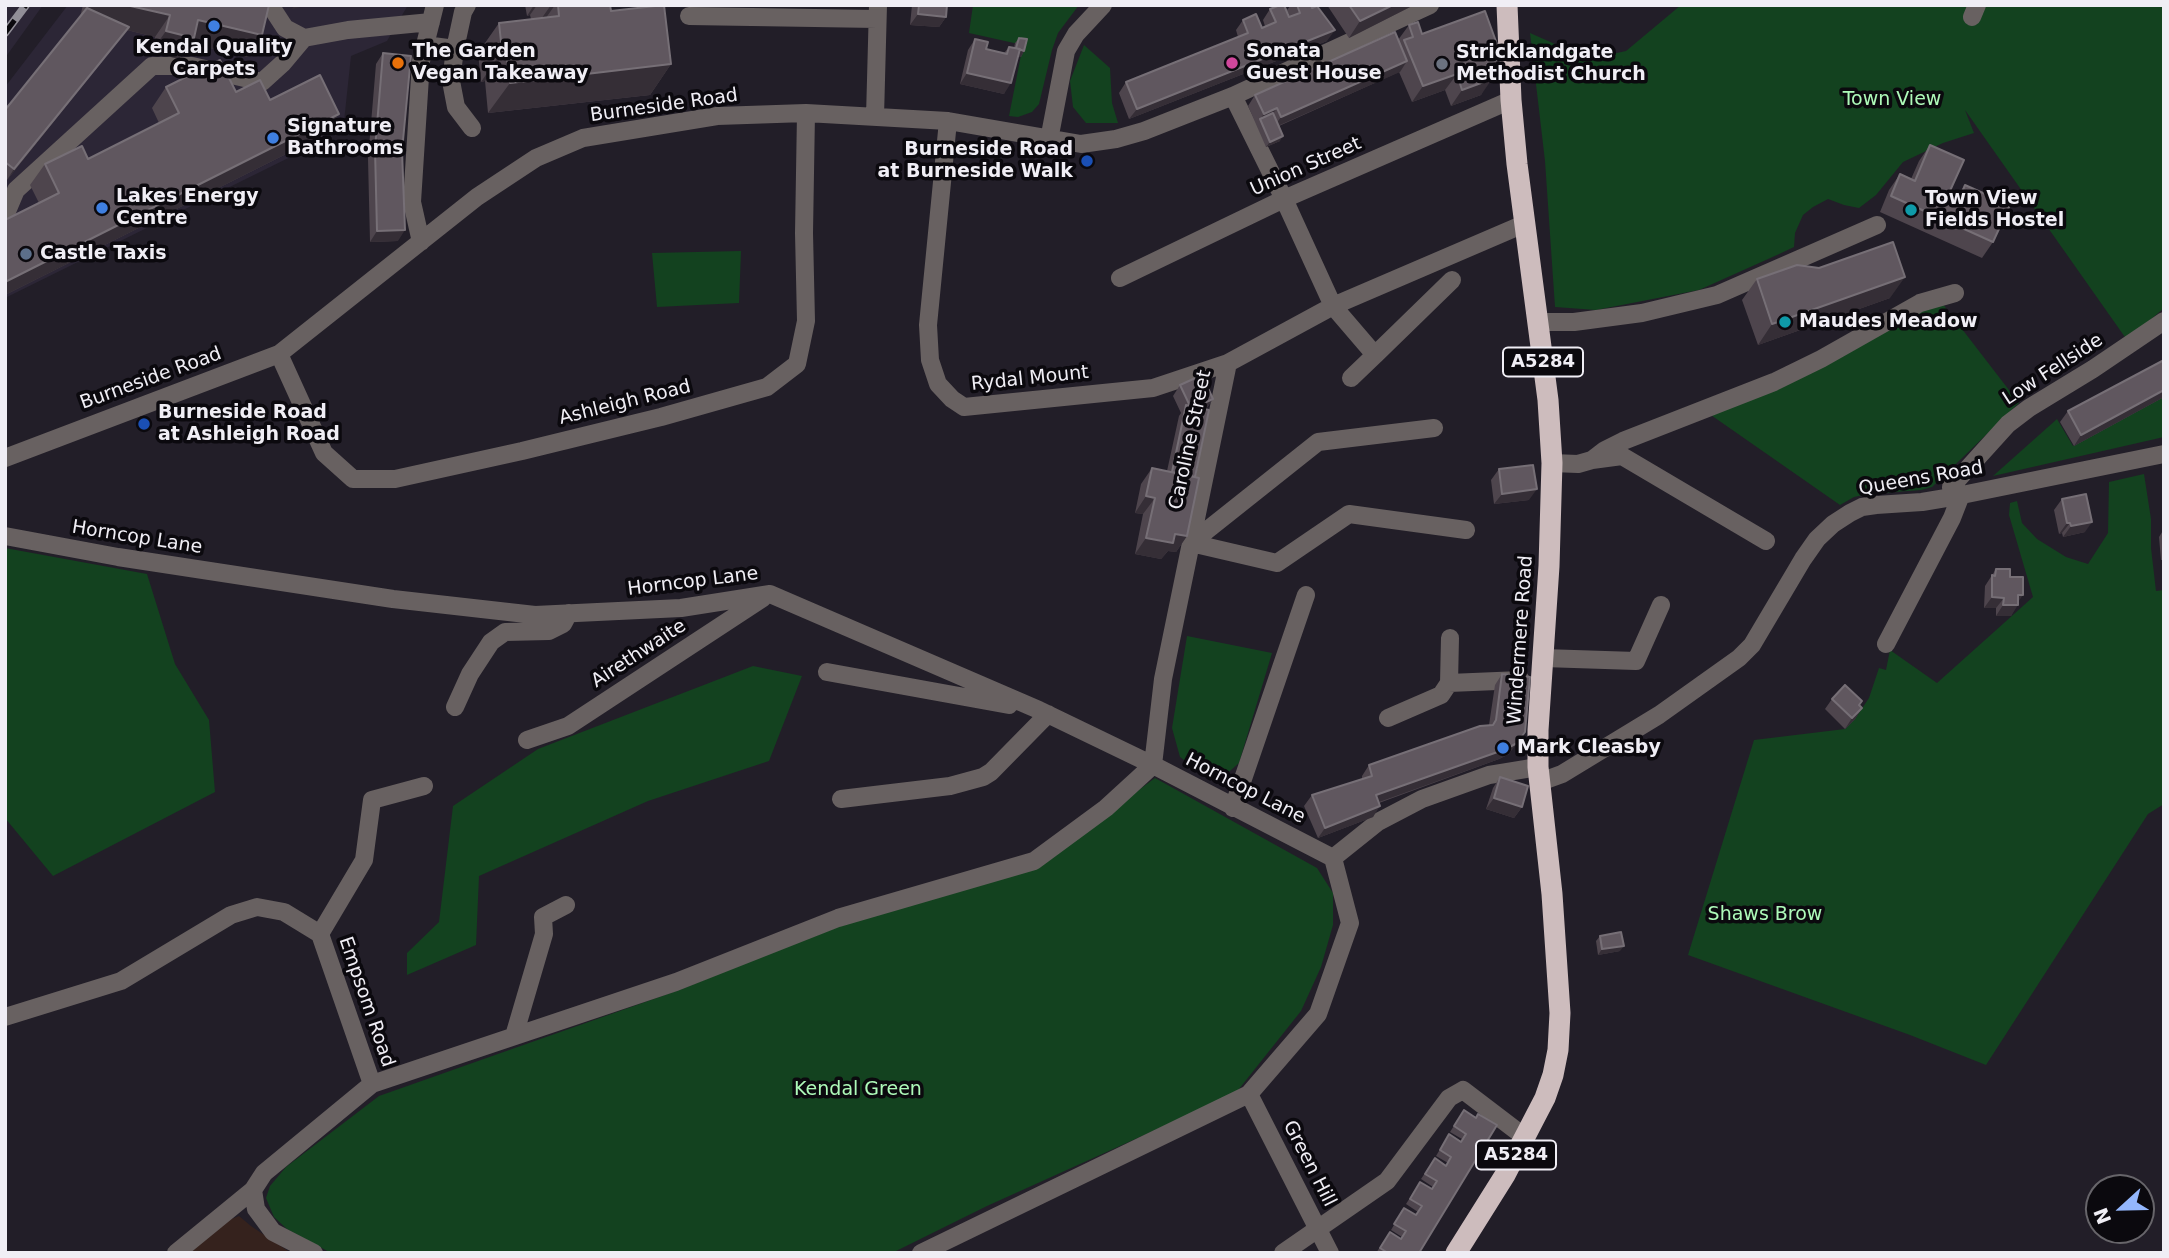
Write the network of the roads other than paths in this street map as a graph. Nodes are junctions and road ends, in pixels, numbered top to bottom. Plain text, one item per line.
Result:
1 (270, 5) edge
2 (467, 5) edge
3 (1103, 5) edge
4 (1430, 5) edge
5 (1507, 5) edge
6 (709, 11) edge
7 (802, 12) edge
8 (878, 12) edge
9 (433, 14) edge
10 (689, 16) dead end
11 (304, 38) junction
12 (425, 45) junction
13 (455, 48) junction
14 (1233, 96) junction
15 (1511, 100) junction
16 (806, 113) junction
17 (875, 117) junction
18 (948, 121) junction
19 (472, 128) dead end
20 (1049, 140) junction
21 (1284, 198) junction
22 (5, 216) edge
23 (1524, 223) junction
24 (1877, 225) dead end
25 (421, 242) junction
26 (1120, 278) dead end
27 (1452, 280) dead end
28 (1955, 293) dead end
29 (1333, 306) junction
30 (2164, 321) edge
31 (1537, 322) junction
32 (279, 354) junction
33 (1375, 355) junction
34 (1228, 363) junction
35 (1351, 378) dead end
36 (1434, 428) dead end
37 (2164, 454) edge
38 (5, 458) edge
39 (1592, 460) junction
40 (1552, 463) junction
41 (1956, 496) junction
42 (1466, 530) dead end
43 (5, 536) edge
44 (1766, 541) dead end
45 (1191, 543) junction
46 (769, 594) junction
47 (1306, 596) dead end
48 (1661, 605) dead end
49 (569, 614) junction
50 (1450, 638) dead end
51 (1886, 644) dead end
52 (1542, 669) junction
53 (827, 673) dead end
54 (1449, 682) junction
55 (455, 707) dead end
56 (1043, 712) junction
57 (1388, 718) dead end
58 (527, 740) dead end
59 (1153, 765) junction
60 (1539, 774) junction
61 (424, 786) dead end
62 (841, 799) dead end
63 (1233, 808) junction
64 (1333, 858) junction
65 (566, 905) dead end
66 (320, 934) junction
67 (5, 1017) edge
68 (514, 1036) junction
69 (372, 1084) junction
70 (1249, 1094) junction
71 (1526, 1138) junction
72 (253, 1190) junction
73 (1319, 1228) junction
74 (176, 1253) edge
75 (314, 1253) edge
76 (921, 1253) edge
77 (1283, 1253) edge
78 (1330, 1253) edge
79 (1456, 1253) edge

1 - 11 street
2 - 13 street
3 - 20 street
4 - 14 street, Burneside Road
5 - 15 highway, Windermere Road / A5284
6 - 7 street
6 - 10 street
7 - 8 street
8 - 17 street
9 - 11 street
9 - 12 street
11 - 22 street
12 - 13 street
12 - 25 street
13 - 19 street
14 - 20 street, Burneside Road
14 - 21 street
15 - 21 street, Union Street
15 - 23 highway, Windermere Road / A5284
16 - 17 street, Burneside Road
16 - 25 street, Burneside Road
16 - 32 street, Ashleigh Road
17 - 18 street, Burneside Road
18 - 20 street, Burneside Road
18 - 34 street, Rydal Mount
21 - 26 street, Union Street
21 - 29 street
23 - 29 street, Caroline Street
23 - 31 highway, Windermere Road / A5284
24 - 31 street
25 - 32 street, Burneside Road
27 - 33 street
28 - 39 street
29 - 33 street
29 - 34 street, Caroline Street
30 - 41 street, Low Fellside
31 - 40 highway, Windermere Road / A5284
32 - 38 street, Burneside Road
33 - 35 street
34 - 45 street, Caroline Street
36 - 45 street
37 - 41 street, Queens Road
39 - 40 street
39 - 44 street
40 - 52 highway, Windermere Road / A5284
41 - 51 street, Low Fellside
41 - 60 street, Queens Road
42 - 45 street
43 - 49 street, Horncop Lane
45 - 59 street, Caroline Street
46 - 49 street, Horncop Lane
46 - 56 street, Horncop Lane
46 - 58 street, Airethwaite
47 - 63 street
48 - 52 street
49 - 55 street
50 - 54 street
52 - 54 street
52 - 60 highway, Windermere Road / A5284
53 - 56 street
54 - 57 street
56 - 59 street, Horncop Lane
56 - 62 street
59 - 63 street, Horncop Lane
59 - 68 street
60 - 64 street, Queens Road
60 - 71 highway, Windermere Road / A5284
61 - 66 street, Empsom Road
63 - 64 street, Horncop Lane
64 - 70 street
65 - 68 street
66 - 67 street, Empsom Road
66 - 69 street, Empsom Road
68 - 69 street
69 - 72 street
70 - 73 street, Green Hill
70 - 76 street
71 - 73 street
71 - 79 highway, Windermere Road / A5284
72 - 74 street
72 - 75 street
73 - 77 street
73 - 78 street, Green Hill

